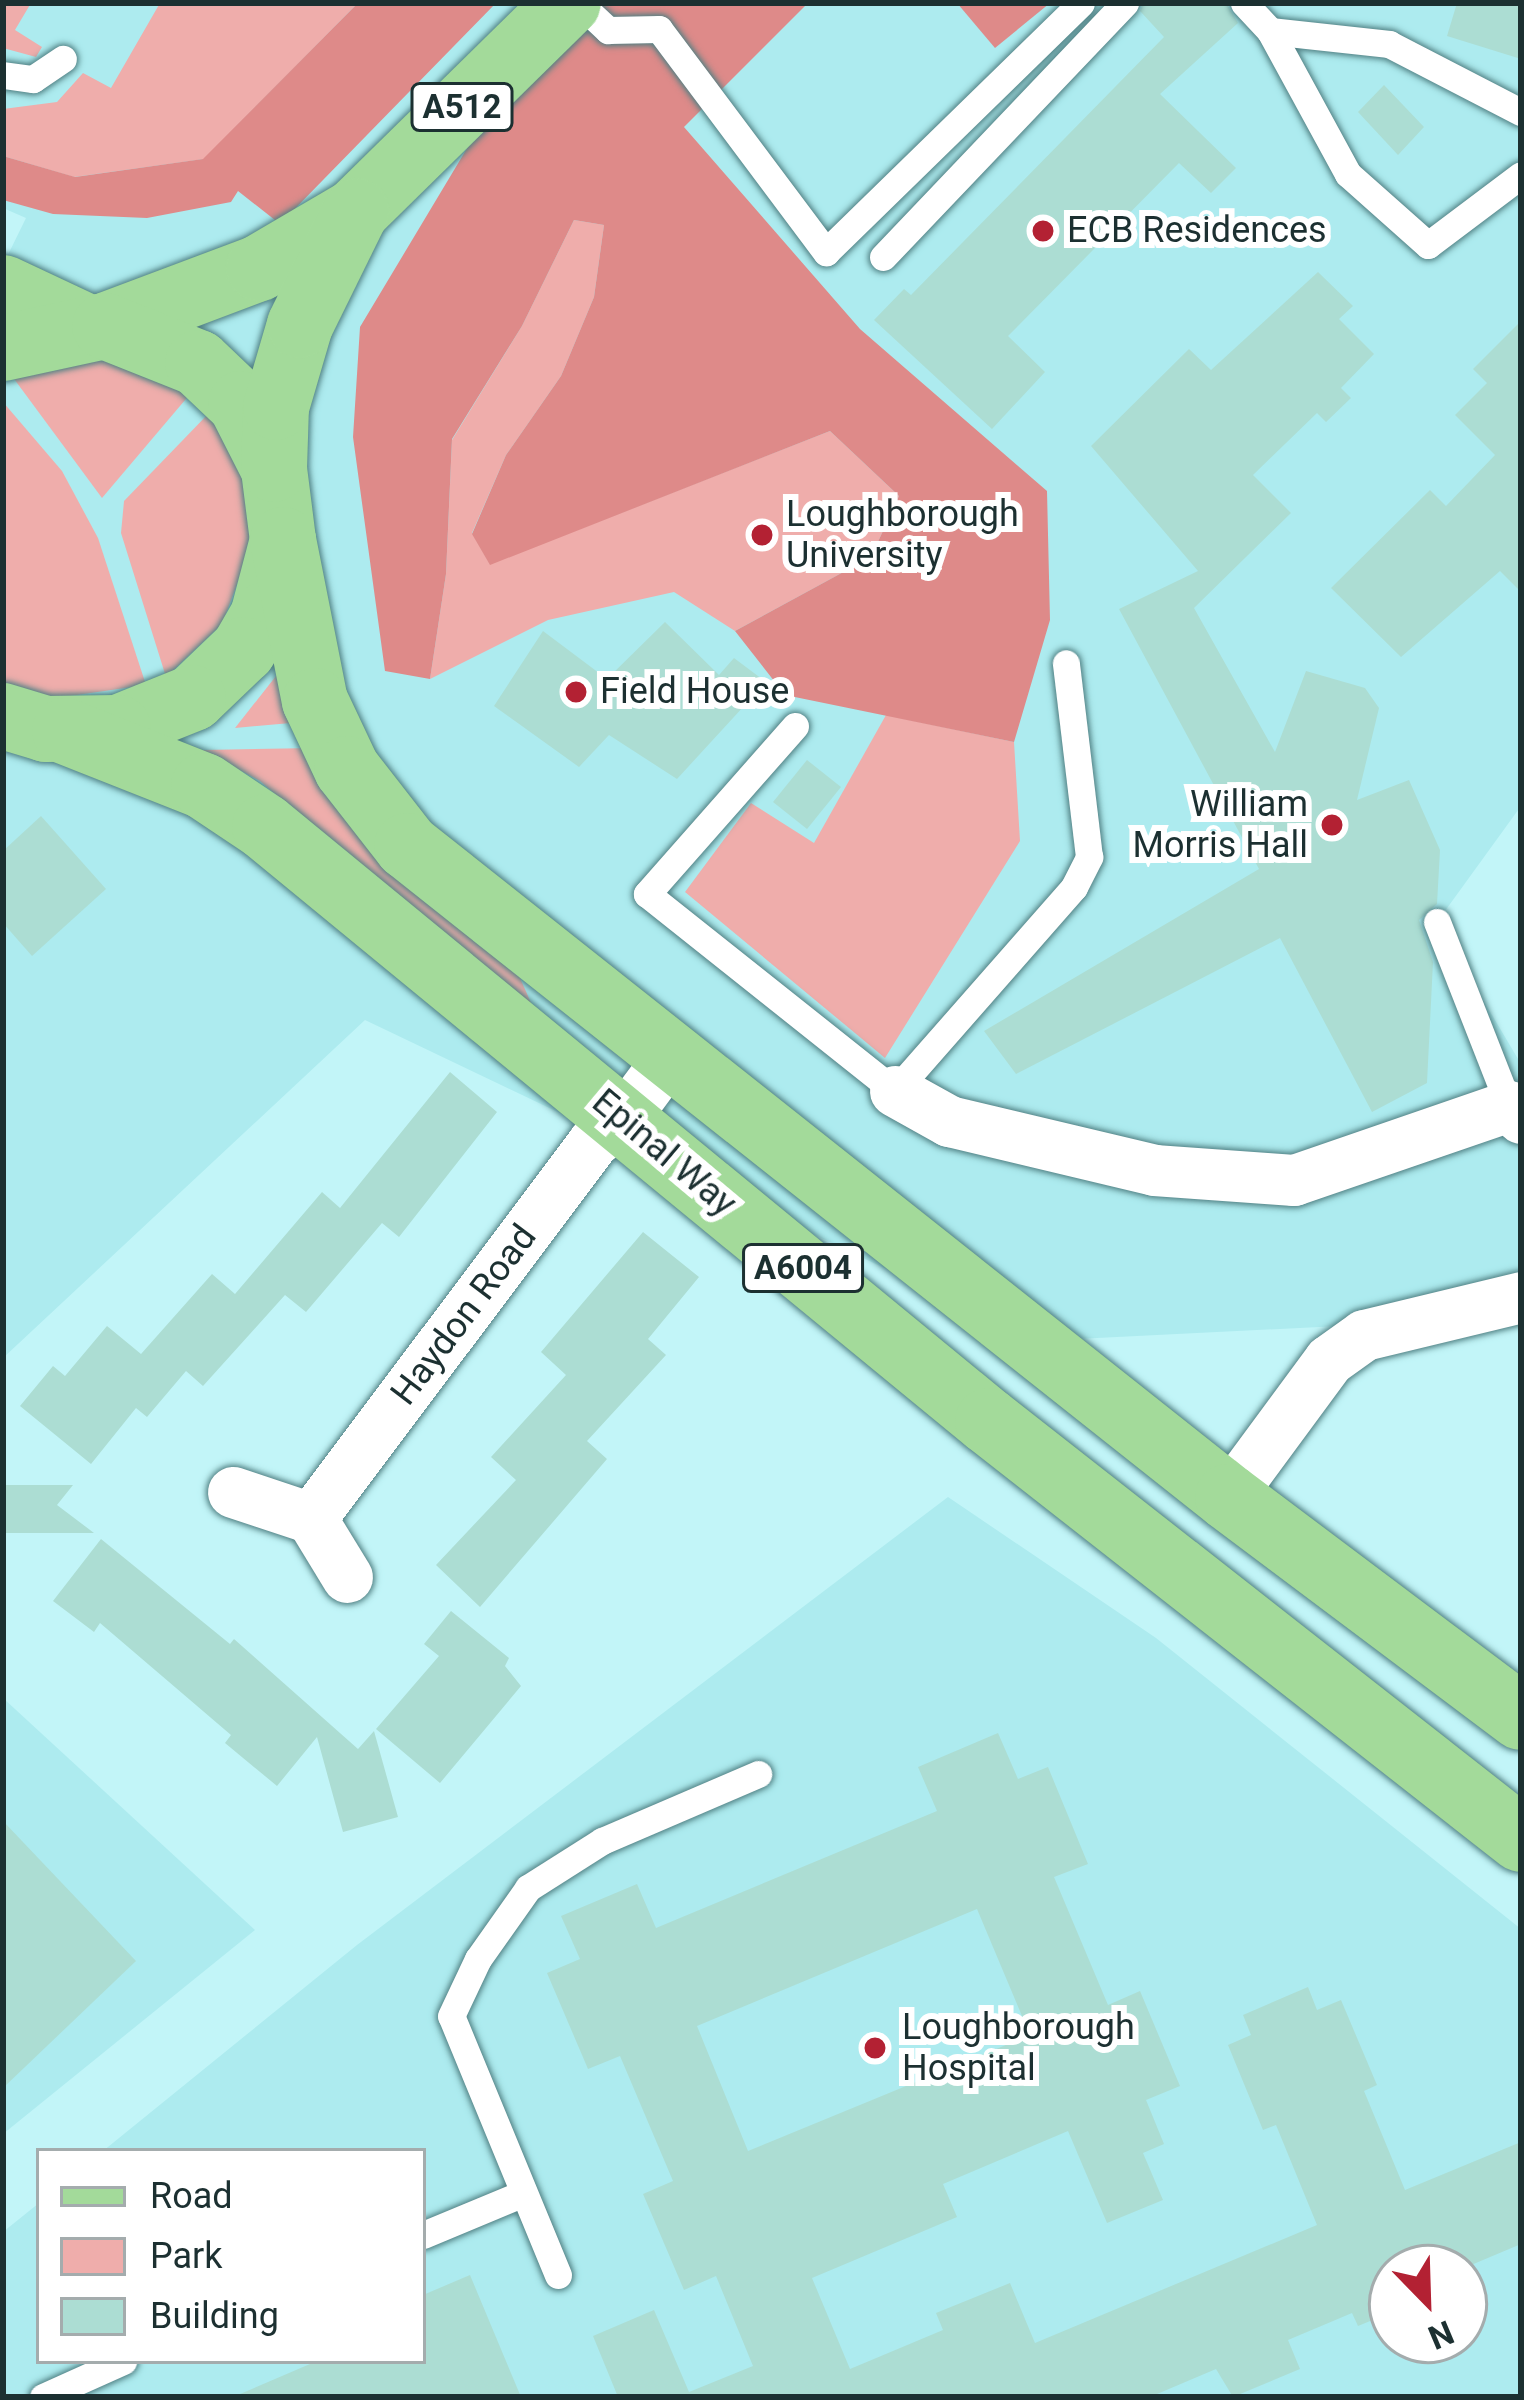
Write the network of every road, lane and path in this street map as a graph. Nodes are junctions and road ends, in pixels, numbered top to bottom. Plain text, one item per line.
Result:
1 (568, 3) edge
2 (580, 3) edge
3 (1082, 3) edge
4 (1125, 3) edge
5 (1244, 3) edge
6 (1270, 31) junction
7 (63, 59) dead end
8 (3, 75) edge
9 (1521, 112) edge
10 (1521, 176) edge
11 (356, 211) junction
12 (883, 257) dead end
13 (3, 287) edge
14 (93, 326) junction
15 (3, 348) edge
16 (274, 469) junction
17 (283, 540) junction
18 (1066, 662) dead end
19 (795, 726) dead end
20 (29, 729) edge
21 (1437, 922) dead end
22 (672, 1053) junction
23 (895, 1091) junction
24 (1515, 1112) edge
25 (623, 1119) junction
26 (1521, 1297) edge
27 (233, 1492) dead end
28 (1228, 1497) junction
29 (311, 1518) junction
30 (1172, 1568) junction
31 (346, 1577) dead end
32 (1521, 1717) edge
33 (758, 1774) dead end
34 (1521, 1840) edge
35 (524, 2193) junction
36 (426, 2234) edge
37 (558, 2275) dead end
38 (116, 2364) edge
39 (44, 2397) edge

1 - 11 main road, A512
2 - 3 lane
4 - 12 lane
5 - 6 lane
6 - 9 lane
6 - 10 lane
7 - 8 lane
11 - 14 main road
11 - 16 main road
13 - 14 main road
14 - 15 main road
14 - 16 main road
16 - 17 main road
17 - 20 main road
17 - 22 main road, A6004
18 - 23 lane
19 - 23 lane
20 - 25 main road, Epinal Way / A6004
21 - 24 lane
22 - 25 street, Haydon Road
22 - 28 main road, A6004
23 - 24 street
25 - 29 street, Haydon Road
25 - 30 main road, Epinal Way / A6004
26 - 28 street
27 - 29 street
28 - 30 main road
28 - 32 main road, A6004
29 - 31 street
30 - 34 main road, Epinal Way / A6004
33 - 35 lane
35 - 36 lane
35 - 37 lane
38 - 39 lane

